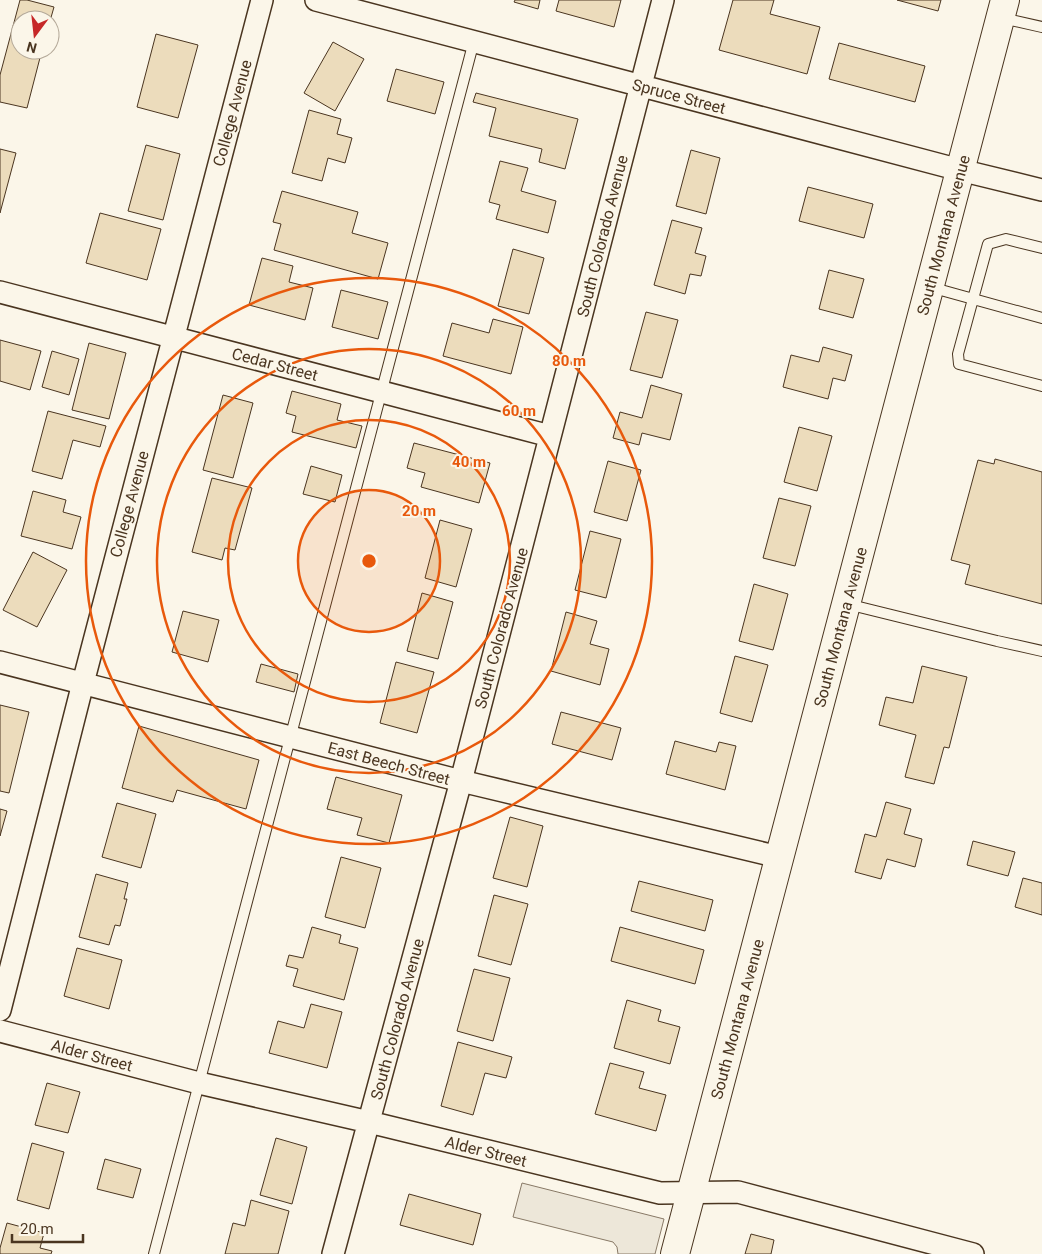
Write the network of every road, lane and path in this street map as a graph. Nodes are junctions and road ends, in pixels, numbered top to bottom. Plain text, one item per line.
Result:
1 (262, 0) edge
2 (316, 0) edge
3 (663, 0) edge
4 (1003, 9) edge
5 (1042, 27) edge
6 (474, 42) junction
7 (640, 85) junction
8 (960, 170) junction
9 (1042, 190) edge
10 (1042, 248) edge
11 (930, 287) junction
12 (0, 292) edge
13 (972, 299) junction
14 (1042, 318) edge
15 (173, 337) junction
16 (1042, 386) edge
17 (381, 392) junction
18 (550, 436) junction
19 (846, 603) junction
20 (1042, 651) edge
21 (0, 662) edge
22 (83, 683) junction
23 (290, 737) junction
24 (461, 782) junction
25 (779, 857) junction
26 (0, 1010) edge
27 (0, 1031) edge
28 (199, 1083) junction
29 (369, 1122) junction
30 (691, 1192) junction
31 (154, 1254) edge
32 (333, 1254) edge
33 (675, 1254) edge
34 (973, 1254) edge

1 - 15 street, College Avenue
2 - 6 street, Spruce Street
3 - 7 street, South Colorado Avenue
4 - 5 lane
4 - 8 street, South Montana Avenue
6 - 7 street, Spruce Street
6 - 17 lane
7 - 8 street, Spruce Street
7 - 18 street, South Colorado Avenue
8 - 9 street, Spruce Street
8 - 11 street, South Montana Avenue
10 - 13 lane
11 - 13 lane
11 - 19 street, South Montana Avenue
12 - 15 street, Cedar Street
13 - 14 lane
13 - 16 lane
15 - 17 street, Cedar Street
15 - 22 street, College Avenue
17 - 18 street, Cedar Street
17 - 23 lane
18 - 24 street, South Colorado Avenue
19 - 20 lane
19 - 25 street, South Montana Avenue
21 - 22 street, East Beech Street
22 - 23 street, East Beech Street
22 - 26 street, College Avenue
23 - 24 street, East Beech Street
23 - 28 lane
24 - 25 street, East Beech Street
24 - 29 street, South Colorado Avenue
25 - 30 street, South Montana Avenue
27 - 28 street, Alder Street
28 - 29 street, Alder Street
28 - 31 lane
29 - 30 street, Alder Street
29 - 32 street, South Colorado Avenue
30 - 33 street, South Montana Avenue
30 - 34 street, Alder Street

